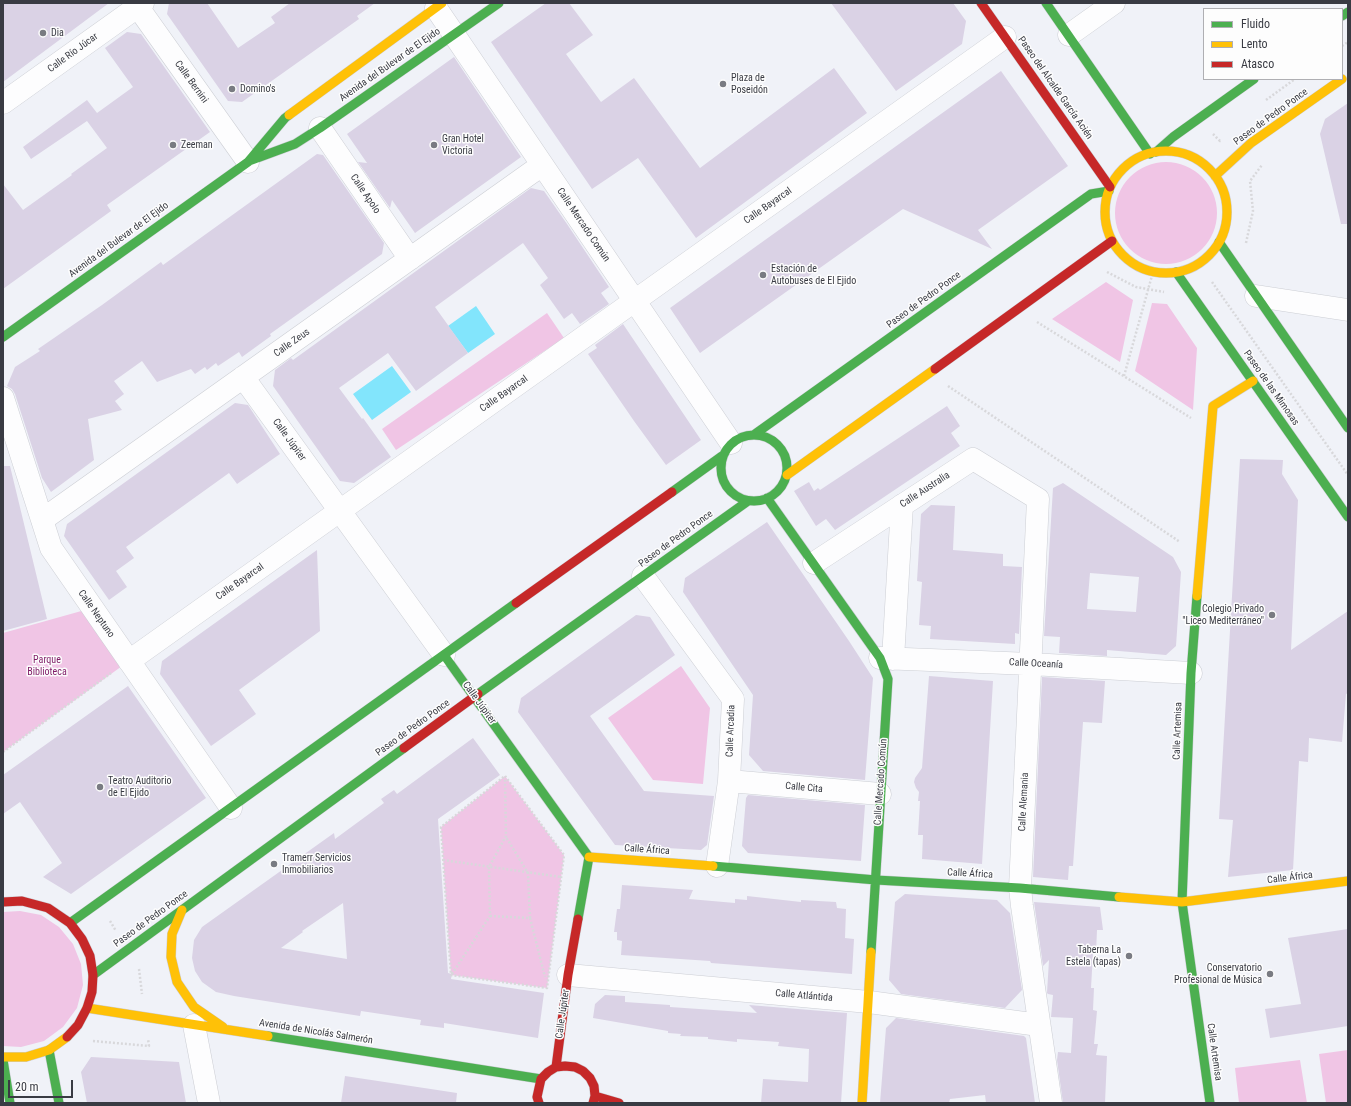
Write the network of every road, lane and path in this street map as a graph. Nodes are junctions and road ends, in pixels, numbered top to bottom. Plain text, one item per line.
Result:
1 (499, 3) edge
2 (981, 3) edge
3 (1046, 3) edge
4 (1114, 3) edge
5 (138, 4) edge
6 (439, 5) edge
7 (453, 34) junction
8 (1069, 35) junction
9 (1005, 37) junction
10 (1253, 80) edge
11 (1341, 80) edge
12 (3, 103) edge
13 (320, 128) junction
14 (1153, 153) junction
15 (248, 162) junction
16 (542, 165) junction
17 (1215, 176) junction
18 (1110, 189) junction
19 (1112, 241) junction
20 (1219, 242) junction
21 (410, 259) junction
22 (1153, 272) junction
23 (1176, 272) junction
24 (1212, 282) dead end
25 (1256, 296) junction
26 (635, 301) junction
27 (1017, 310) junction
28 (1348, 310) edge
29 (3, 337) edge
30 (928, 373) junction
31 (1124, 376) junction
32 (243, 377) junction
33 (1253, 381) junction
34 (3, 398) edge
35 (1348, 428) edge
36 (1210, 431) junction
37 (755, 434) junction
38 (726, 450) junction
39 (787, 475) junction
40 (1348, 475) edge
41 (767, 498) junction
42 (1038, 499) joint
43 (748, 501) junction
44 (902, 505) junction
45 (340, 511) junction
46 (1348, 518) edge
47 (42, 520) junction
48 (1200, 556) junction
49 (814, 563) junction
50 (643, 576) junction
51 (444, 655) junction
52 (887, 659) junction
53 (129, 661) junction
54 (1031, 664) junction
55 (1191, 673) junction
56 (474, 697) junction
57 (3, 752) edge
58 (505, 776) junction
59 (729, 781) junction
60 (880, 794) junction
61 (231, 808) junction
62 (506, 836) junction
63 (589, 857) junction
64 (443, 860) dead end
65 (717, 866) junction
66 (490, 867) junction
67 (528, 873) junction
68 (561, 877) junction
69 (876, 880) junction
70 (1348, 881) edge
71 (1020, 888) junction
72 (3, 902) edge
73 (1182, 902) junction
74 (182, 910) junction
75 (490, 916) junction
76 (530, 918) junction
77 (70, 923) junction
78 (93, 975) junction
79 (451, 975) junction
80 (568, 975) junction
81 (547, 988) junction
82 (869, 1002) junction
83 (88, 1008) junction
84 (1039, 1024) junction
85 (194, 1025) junction
86 (226, 1029) junction
87 (49, 1050) junction
88 (3, 1058) edge
89 (556, 1067) junction
90 (541, 1079) junction
91 (594, 1099) edge
92 (10, 1103) edge
93 (59, 1103) edge
94 (209, 1103) edge
95 (539, 1103) edge
96 (619, 1103) edge
97 (862, 1103) edge
98 (1050, 1103) edge
99 (1210, 1103) edge

1 - 7 main road, Avenida del Bulevar de El Ejido
2 - 9 main road, Paseo del Alcalde García Acién
3 - 8 main road
4 - 8 street
5 - 12 street, Calle Río Júcar
5 - 15 street, Calle Bernini
6 - 7 street, Calle Mercado Común
6 - 15 main road, Avenida del Bulevar de El Ejido
7 - 13 main road, Avenida del Bulevar de El Ejido
7 - 16 street, Calle Mercado Común
8 - 14 main road
9 - 18 main road, Paseo del Alcalde García Acién
9 - 26 street, Calle Bayarcal
10 - 14 main road
11 - 17 main road, Paseo de Pedro Ponce
13 - 15 main road, Avenida del Bulevar de El Ejido
13 - 21 street, Calle Apolo
14 - 17 main road
14 - 18 main road
15 - 29 main road, Avenida del Bulevar de El Ejido
16 - 21 street, Calle Zeus
16 - 26 street, Calle Mercado Común
17 - 20 main road
18 - 19 main road
18 - 37 main road, Paseo de Pedro Ponce
19 - 22 main road
19 - 27 main road
20 - 23 main road
20 - 25 main road
21 - 32 street, Calle Zeus
22 - 23 main road
22 - 31 path
23 - 33 main road, Paseo de las Mimosas
24 - 40 path
25 - 28 street
25 - 35 main road
26 - 38 street, Calle Mercado Común
26 - 45 street, Calle Bayarcal
27 - 30 main road
27 - 31 path
30 - 39 main road
30 - 48 path
31 - 36 path
32 - 45 street, Calle Júpiter
32 - 47 street, Calle Zeus
33 - 36 main road, Calle Artemisa
33 - 46 main road, Paseo de las Mimosas
34 - 47 street, Calle Neptuno
36 - 48 main road, Calle Artemisa
37 - 38 main road
37 - 39 main road
38 - 43 main road
38 - 51 main road
39 - 41 main road
41 - 43 main road
41 - 49 main road, Calle Mercado Común
42 - 44 street, Calle Australia
42 - 54 street, Calle Alemania
43 - 50 main road, Paseo de Pedro Ponce
44 - 49 street, Calle Australia
44 - 52 street, Calle Mercado Común
45 - 51 street, Calle Júpiter
45 - 53 street, Calle Bayarcal
47 - 53 street, Calle Neptuno
48 - 55 main road, Calle Artemisa
49 - 52 main road, Calle Mercado Común
50 - 56 main road, Paseo de Pedro Ponce
50 - 59 street, Calle Arcadia
51 - 56 main road, Calle Júpiter
51 - 61 main road
52 - 54 street, Calle Oceanía
52 - 60 main road, Calle Mercado Común
53 - 57 path
53 - 61 street, Calle Neptuno
54 - 55 street, Calle Oceanía
54 - 71 street, Calle Alemania
55 - 73 main road, Calle Artemisa
56 - 63 main road, Calle Júpiter
56 - 74 main road, Paseo de Pedro Ponce
58 - 62 path
58 - 68 path
58 - 79 path
59 - 60 street, Calle Cita
59 - 65 street, Calle Arcadia
60 - 69 main road, Calle Mercado Común
61 - 77 main road
62 - 66 path
62 - 67 path
63 - 65 main road, Calle África
63 - 80 main road, Calle Júpiter
64 - 66 path
65 - 69 main road, Calle África
66 - 67 path
66 - 75 path
67 - 68 path
67 - 76 path
68 - 81 path
69 - 71 main road, Calle África
69 - 82 main road, Calle Mercado Común
70 - 73 main road, Calle África
71 - 73 main road, Calle África
71 - 84 street, Calle Alemania
72 - 77 main road
73 - 99 main road, Calle Artemisa
74 - 78 main road, Paseo de Pedro Ponce
74 - 86 main road
75 - 76 path
75 - 79 path
76 - 81 path
77 - 78 main road
78 - 83 main road
79 - 81 path
80 - 82 street, Calle Atlántida
80 - 89 main road, Calle Júpiter
82 - 84 street, Calle Atlántida
82 - 97 main road, Calle Mercado Común
83 - 85 main road, Avenida de Nicolás Salmerón
83 - 87 main road
84 - 98 street, Calle Alemania
85 - 86 main road, Avenida de Nicolás Salmerón
85 - 94 street
86 - 90 main road, Avenida de Nicolás Salmerón
87 - 88 main road
87 - 93 main road
88 - 92 main road
89 - 90 main road
89 - 91 main road
90 - 95 main road
91 - 96 main road

